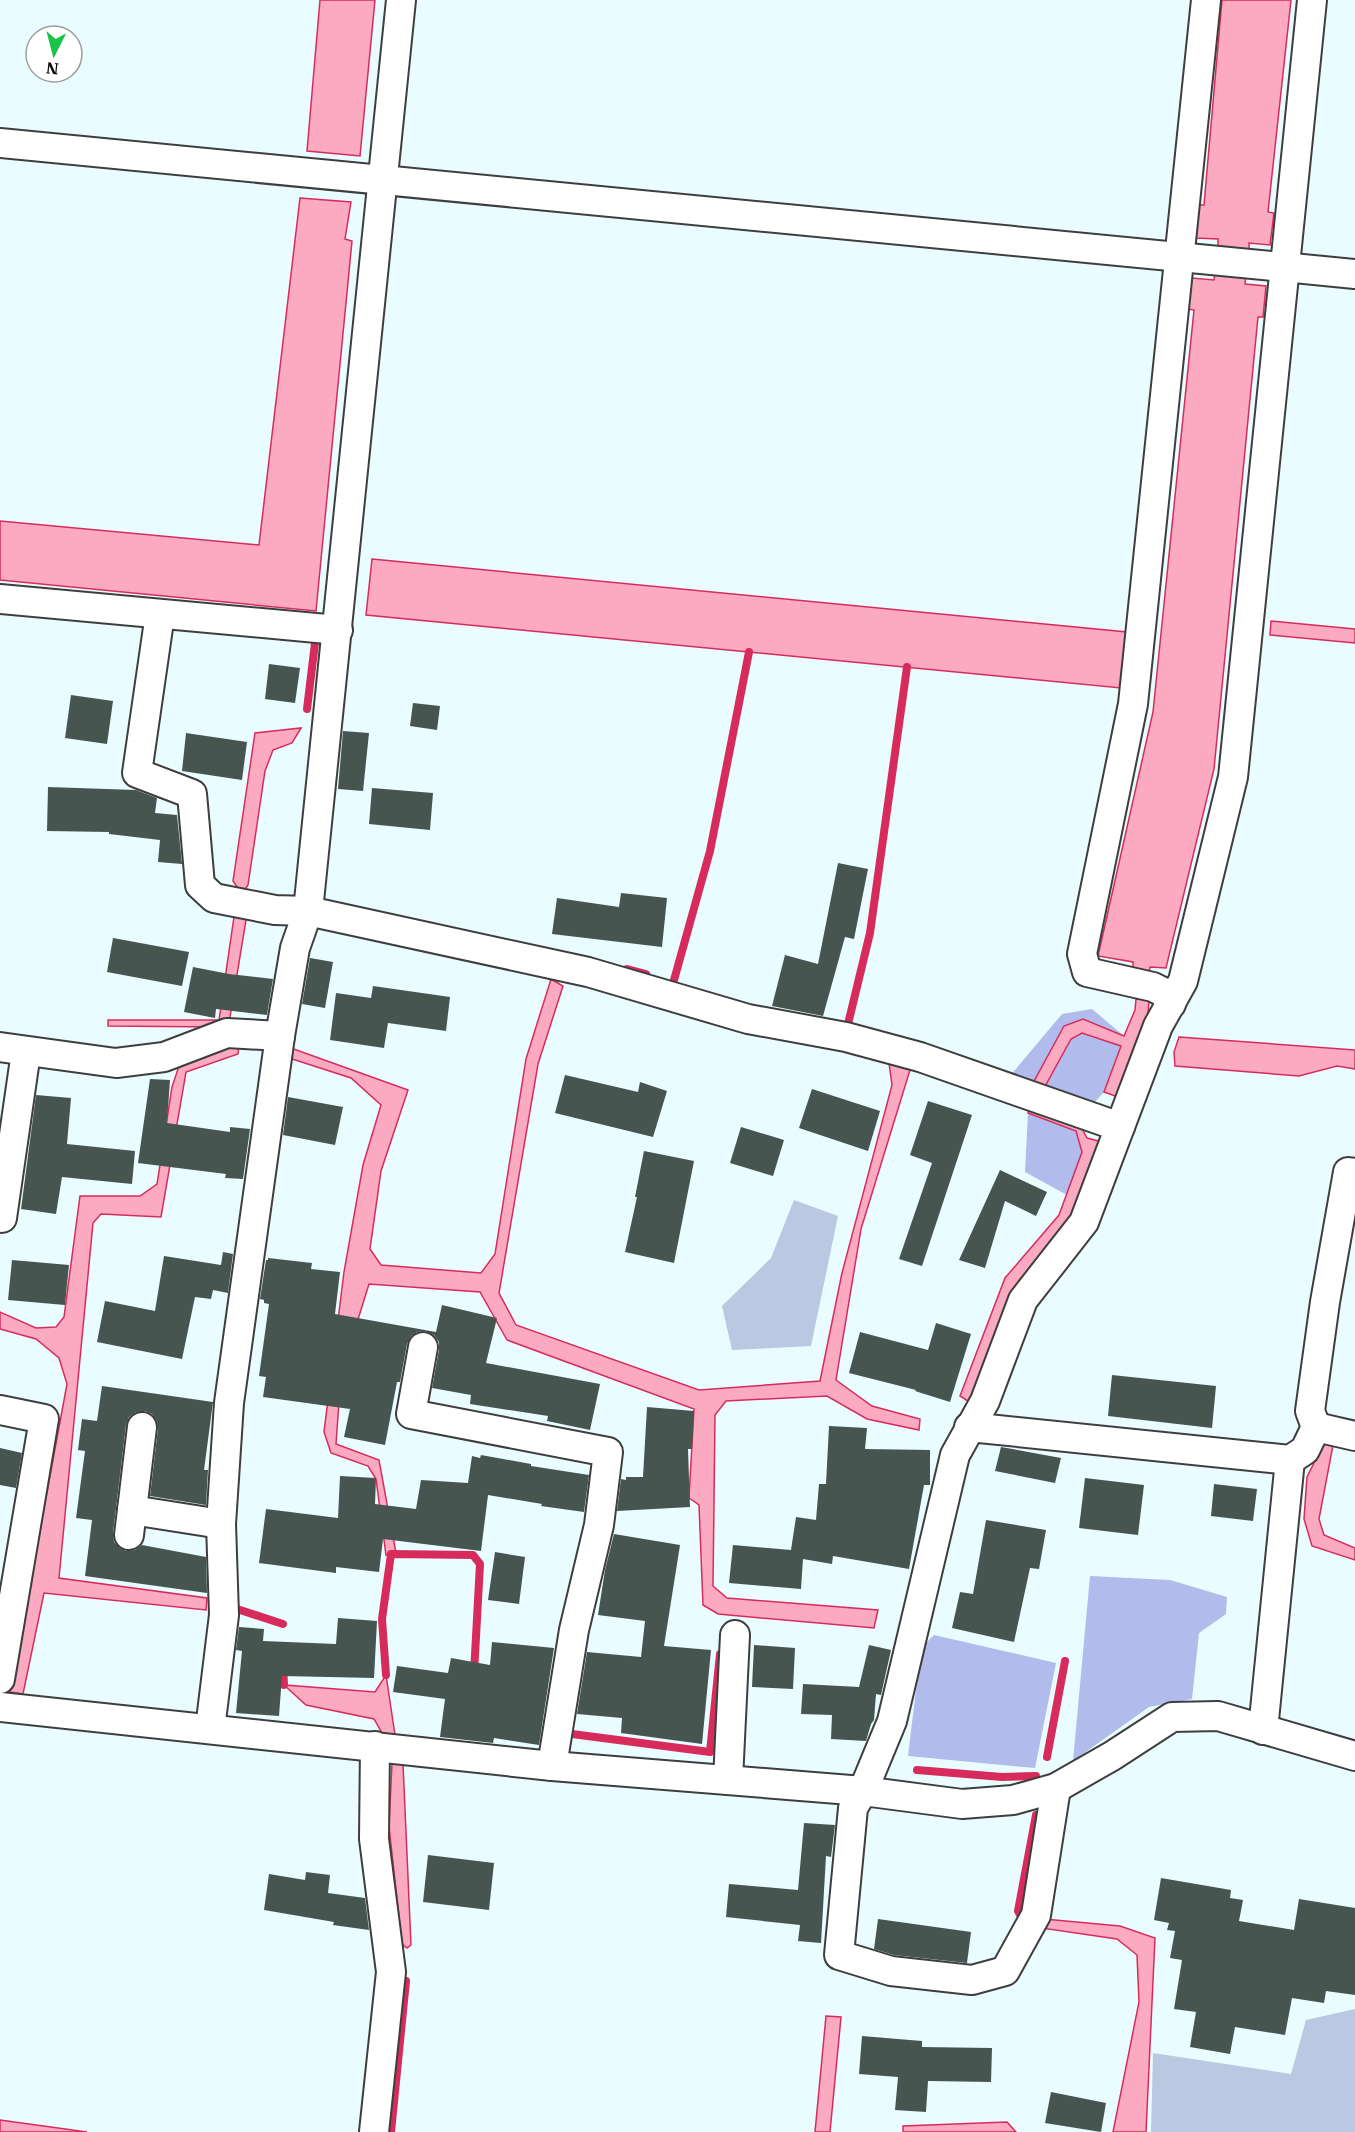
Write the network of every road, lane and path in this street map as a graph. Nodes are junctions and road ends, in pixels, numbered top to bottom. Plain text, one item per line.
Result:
1 (401, 0) edge
2 (1206, 0) edge
3 (1312, 0) edge
4 (0, 143) edge
5 (384, 180) junction
6 (1180, 256) junction
7 (1285, 266) junction
8 (1355, 274) edge
9 (0, 599) edge
10 (160, 614) junction
11 (338, 630) junction
12 (308, 911) junction
13 (1150, 991) junction
14 (280, 1036) junction
15 (13, 1050) edge
16 (1120, 1127) junction
17 (1355, 1173) edge
18 (2, 1218) dead end
19 (423, 1347) dead end
20 (0, 1410) edge
21 (142, 1427) dead end
22 (969, 1427) junction
23 (1316, 1427) junction
24 (1355, 1436) edge
25 (1290, 1460) junction
26 (221, 1524) junction
27 (9, 1567) edge
28 (735, 1635) dead end
29 (0, 1678) edge
30 (0, 1707) edge
31 (210, 1729) junction
32 (1263, 1730) junction
33 (375, 1746) junction
34 (1355, 1756) edge
35 (552, 1767) junction
36 (728, 1780) junction
37 (1056, 1788) junction
38 (863, 1791) junction
39 (374, 2132) edge

1 - 5 street
2 - 6 street
3 - 7 street
4 - 5 street
5 - 6 street
5 - 11 street
6 - 7 street
6 - 13 street
7 - 8 street
7 - 13 street
9 - 10 street
10 - 11 street
10 - 12 street
11 - 12 street
12 - 14 street
12 - 16 street
13 - 16 street
14 - 15 street
14 - 26 street
15 - 18 street
16 - 22 street
17 - 23 street
19 - 35 street
20 - 27 street
21 - 26 street
22 - 25 street
22 - 38 street
23 - 24 street
23 - 25 street
25 - 32 street
26 - 31 street
27 - 29 street
28 - 36 street
30 - 31 street
31 - 33 street
32 - 34 street
32 - 37 street
33 - 35 street
33 - 39 street
35 - 36 street
36 - 38 street
37 - 38 street
37 - 38 street

